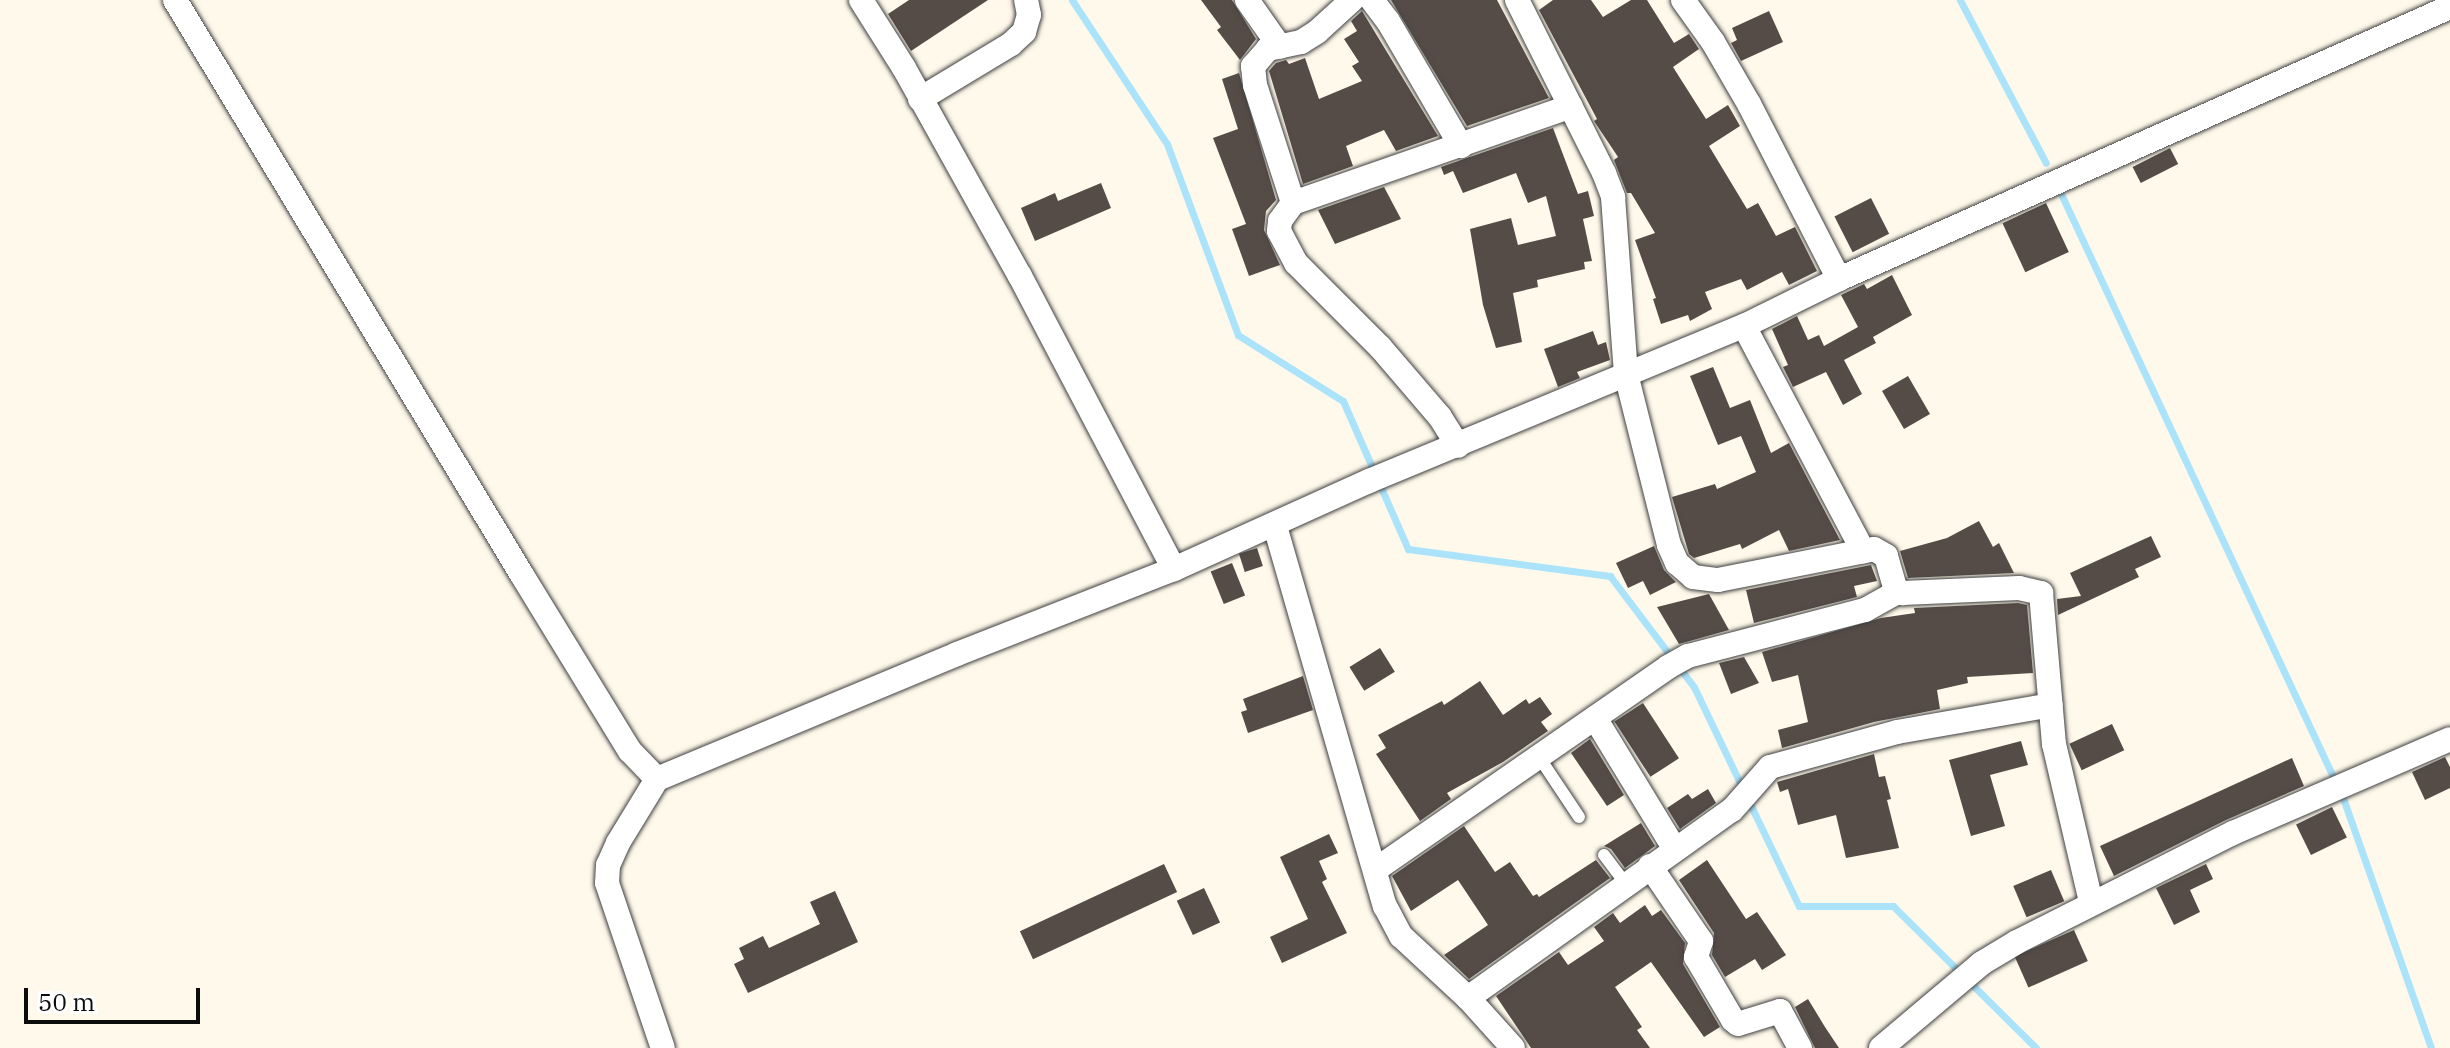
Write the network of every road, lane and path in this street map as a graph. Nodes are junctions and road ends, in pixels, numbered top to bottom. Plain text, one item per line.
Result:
1 (175, 0) edge
2 (861, 0) edge
3 (1026, 0) edge
4 (1247, 0) edge
5 (1352, 0) edge
6 (1372, 0) edge
7 (1517, 0) edge
8 (1683, 0) edge
9 (2450, 7) edge
10 (1280, 47) junction
11 (920, 99) junction
12 (1571, 106) junction
13 (1461, 146) junction
14 (1293, 203) junction
15 (1839, 279) junction
16 (1744, 326) junction
17 (1626, 374) junction
18 (1458, 446) junction
19 (1275, 526) junction
20 (1863, 551) junction
21 (1174, 569) junction
22 (1898, 592) junction
23 (2051, 705) junction
24 (1595, 718) junction
25 (2450, 739) edge
26 (1539, 757) junction
27 (657, 779) junction
28 (1579, 817) dead end
29 (1674, 848) junction
30 (1604, 855) dead end
31 (1650, 866) junction
32 (1375, 870) junction
33 (1625, 883) junction
34 (2091, 902) junction
35 (1468, 998) junction
36 (663, 1048) edge
37 (1513, 1048) edge
38 (1800, 1048) edge
39 (1881, 1048) edge

1 - 27 street
2 - 11 street
3 - 11 street
4 - 10 street
5 - 10 street
6 - 13 street
7 - 12 street
8 - 15 street
9 - 15 street
10 - 14 street
11 - 21 street
12 - 13 street
12 - 17 street
13 - 14 street
14 - 18 street
15 - 16 street
16 - 17 street
16 - 20 street
17 - 18 street
17 - 20 street
18 - 19 street
19 - 21 street
19 - 32 street
20 - 22 street
21 - 27 street
22 - 23 street
22 - 24 street
23 - 29 street
23 - 34 street
24 - 26 street
24 - 29 street
25 - 34 street
26 - 28 lane
26 - 32 street
27 - 36 street
29 - 31 street
30 - 33 lane
31 - 33 street
31 - 38 street
32 - 35 street
33 - 35 street
34 - 39 street
35 - 37 street

